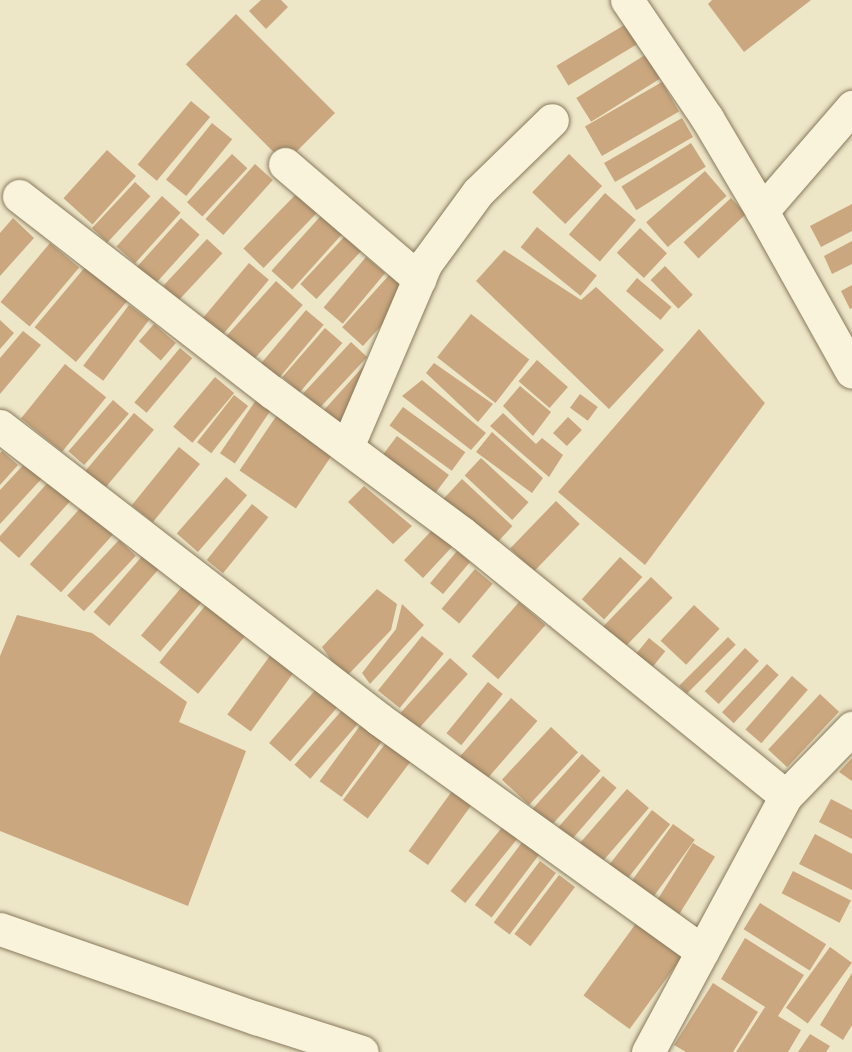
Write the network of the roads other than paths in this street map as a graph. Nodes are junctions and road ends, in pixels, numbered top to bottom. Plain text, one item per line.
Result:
1 (627, 0) edge
2 (852, 107) edge
3 (552, 120) dead end
4 (285, 164) dead end
5 (19, 196) dead end
6 (762, 211) junction
7 (419, 279) junction
8 (852, 372) edge
9 (0, 426) edge
10 (347, 447) junction
11 (852, 728) edge
12 (786, 796) junction
13 (0, 929) edge
14 (702, 951) junction
15 (362, 1052) edge
16 (648, 1052) edge

1 - 6 street
2 - 6 street
3 - 7 street
4 - 7 street
5 - 10 street
6 - 8 street
7 - 10 street
9 - 14 street
10 - 12 street
11 - 12 street
12 - 14 street
13 - 15 street
14 - 16 street

